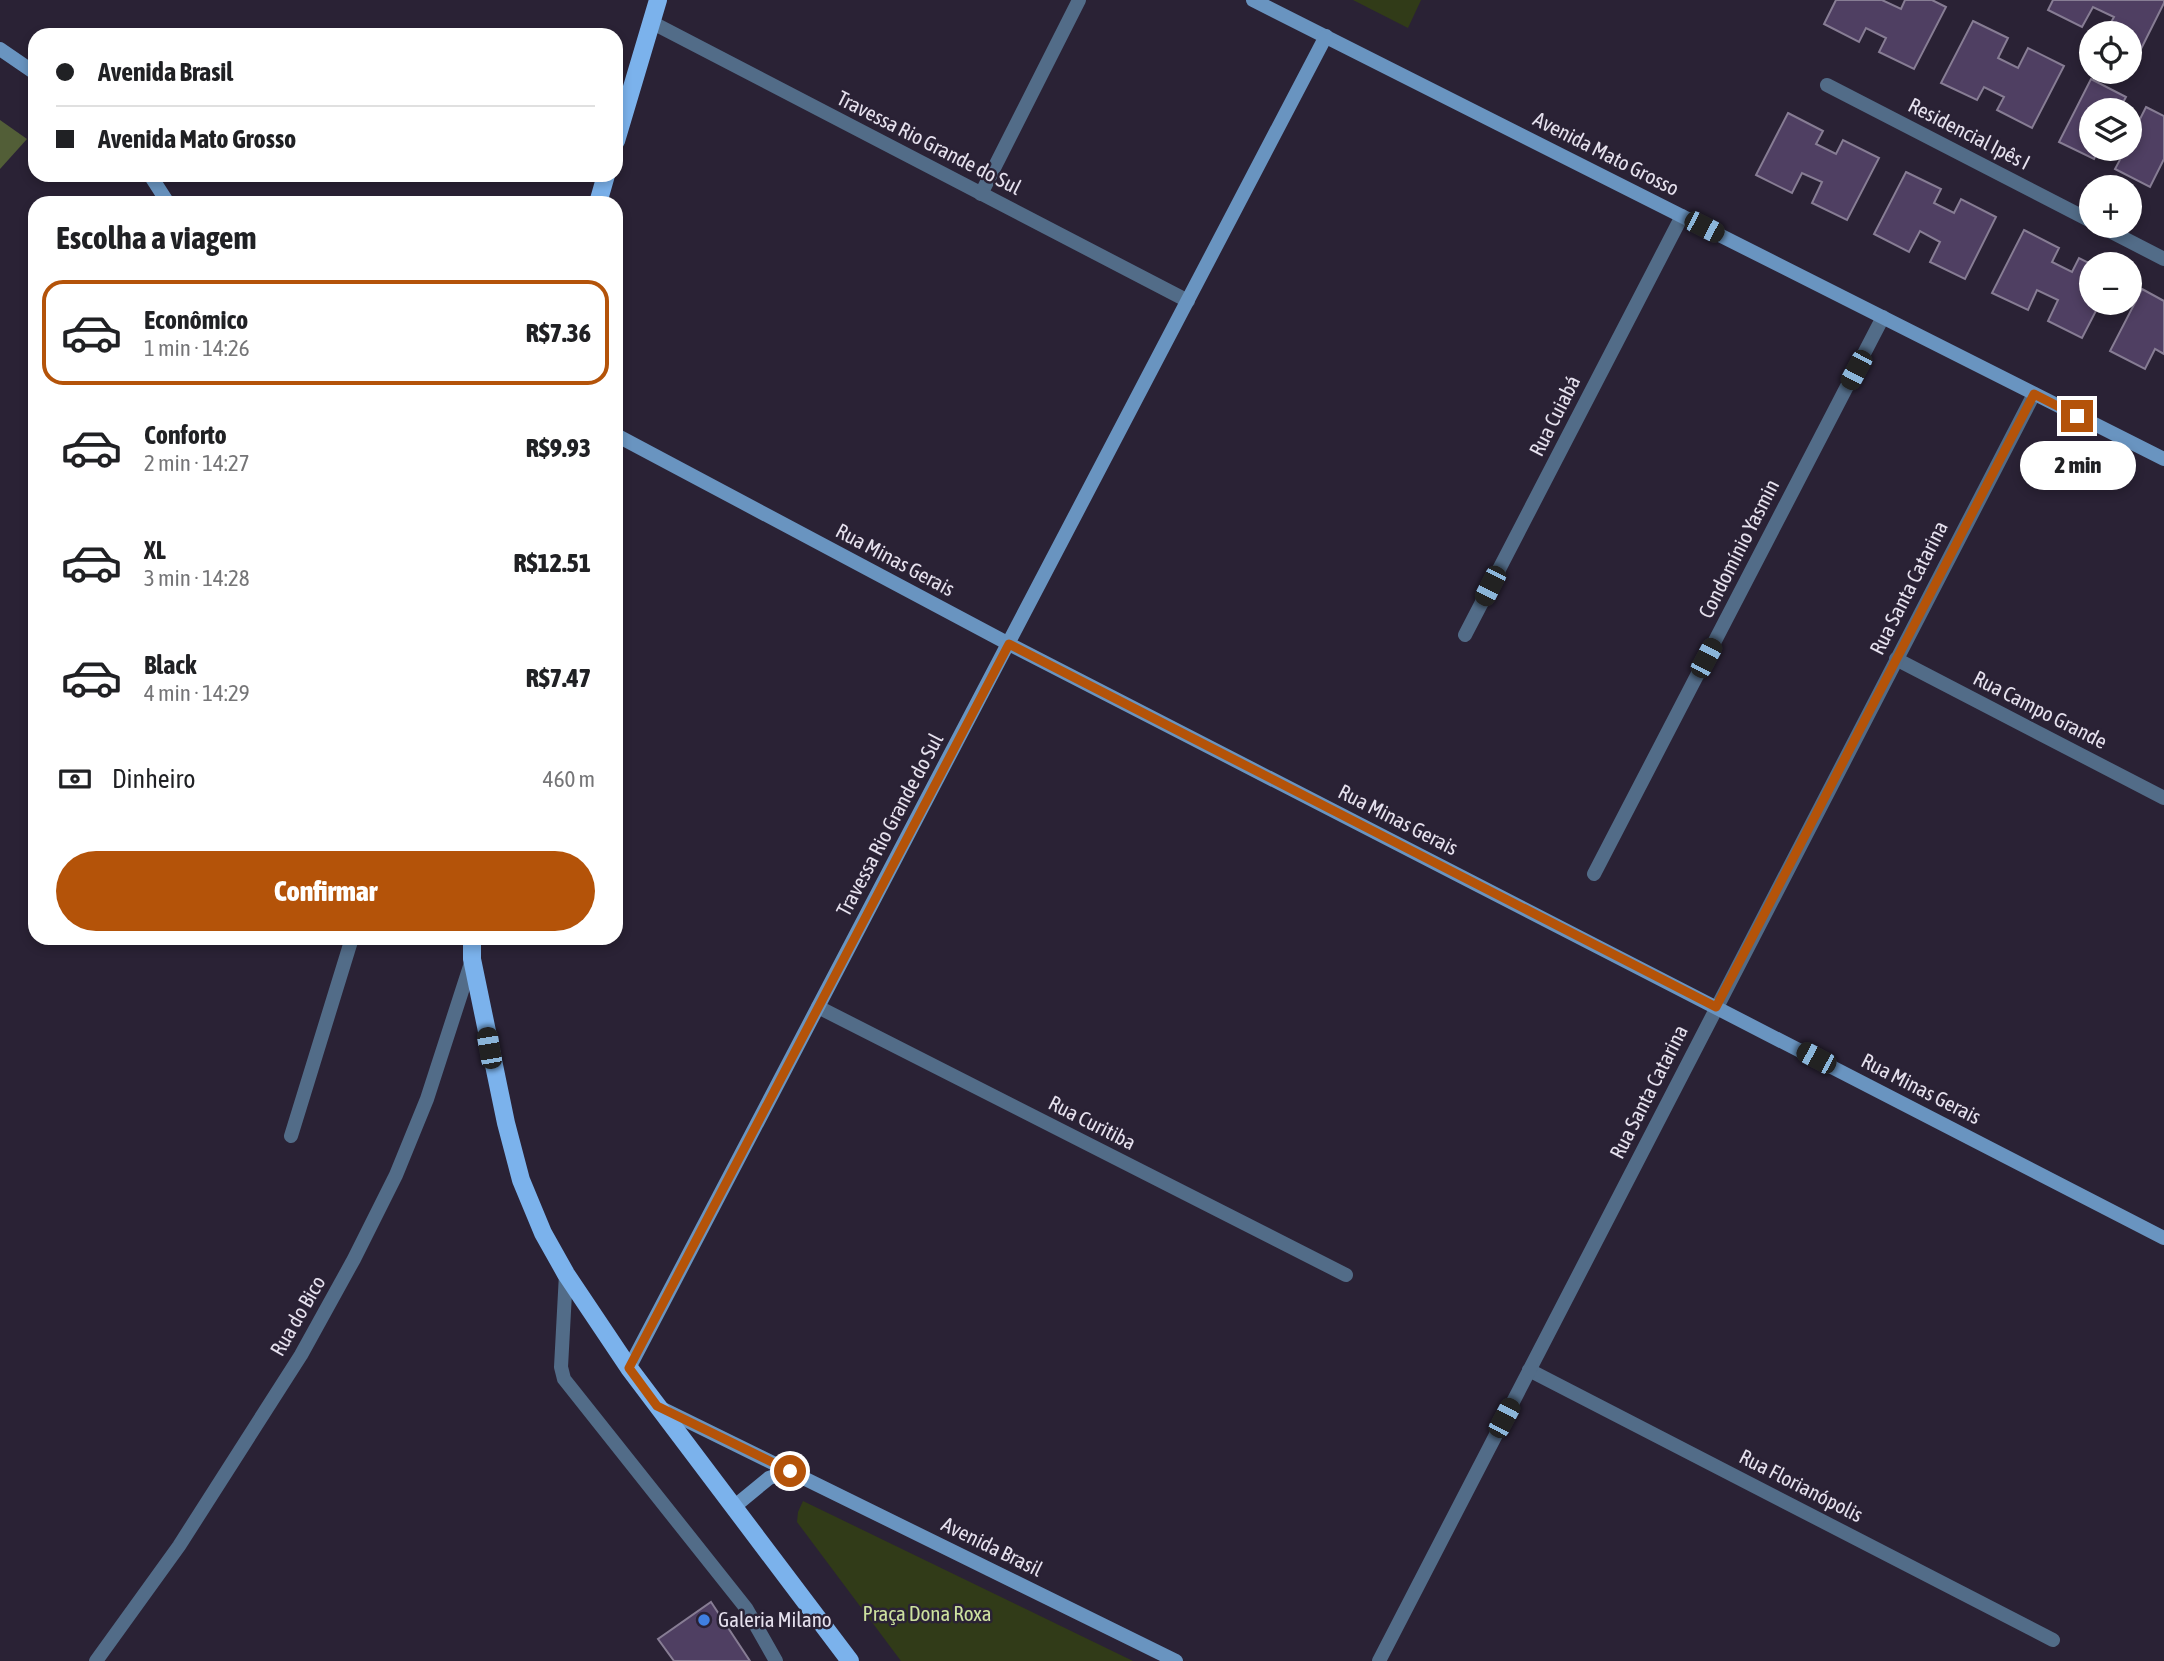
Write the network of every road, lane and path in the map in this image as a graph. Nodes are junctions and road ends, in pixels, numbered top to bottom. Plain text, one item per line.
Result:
1 (658, 0) edge
2 (1079, 0) edge
3 (1253, 0) edge
4 (651, 22) junction
5 (1326, 36) junction
6 (0, 49) edge
7 (28, 69) edge
8 (1827, 85) dead end
9 (623, 117) edge
10 (981, 194) junction
11 (2079, 215) edge
12 (1682, 216) junction
13 (2124, 238) edge
14 (2164, 258) edge
15 (1188, 301) junction
16 (1883, 317) junction
17 (2034, 394) junction
18 (623, 439) edge
19 (2164, 459) edge
20 (1465, 635) dead end
21 (1009, 644) junction
22 (1896, 659) junction
23 (2164, 798) edge
24 (1594, 874) dead end
25 (350, 945) edge
26 (472, 945) edge
27 (472, 959) junction
28 (818, 1007) junction
29 (1716, 1007) junction
30 (291, 1136) dead end
31 (2164, 1238) edge
32 (566, 1274) junction
33 (1346, 1275) dead end
34 (629, 1368) junction
35 (1530, 1370) junction
36 (657, 1406) junction
37 (790, 1471) junction
38 (734, 1506) junction
39 (2053, 1640) dead end
40 (96, 1661) edge
41 (776, 1661) edge
42 (850, 1661) edge
43 (1176, 1661) edge
44 (1379, 1661) edge

1 - 4 main road
2 - 10 street
3 - 5 main road, Avenida Mato Grosso
4 - 9 main road
4 - 10 street, Travessa Rio Grande do Sul
5 - 12 main road, Avenida Mato Grosso
5 - 15 main road, Travessa Rio Grande do Sul
6 - 7 main road
8 - 11 street, Residencial Ipês I
10 - 15 street, Travessa Rio Grande do Sul
12 - 16 main road, Avenida Mato Grosso
12 - 20 street, Rua Cuiabá
13 - 14 street
15 - 21 main road, Travessa Rio Grande do Sul
16 - 17 main road, Avenida Mato Grosso
16 - 24 street, Condomínio Yasmin
17 - 19 main road, Avenida Mato Grosso
17 - 22 street, Rua Santa Catarina
18 - 21 main road, Rua Minas Gerais
21 - 28 main road, Travessa Rio Grande do Sul
21 - 29 main road, Rua Minas Gerais
22 - 23 street, Rua Campo Grande
22 - 29 street, Rua Santa Catarina
25 - 30 street
26 - 27 main road
27 - 32 main road
27 - 40 street, Rua do Bico
28 - 33 street, Rua Curitiba
28 - 34 main road, Travessa Rio Grande do Sul
29 - 31 main road, Rua Minas Gerais
29 - 35 street, Rua Santa Catarina
32 - 34 main road
32 - 41 street
34 - 36 main road
35 - 39 street, Rua Florianópolis
35 - 44 street, Rua Santa Catarina
36 - 37 main road, Avenida Brasil
36 - 38 main road
37 - 38 main road
37 - 43 main road, Avenida Brasil
38 - 42 main road

